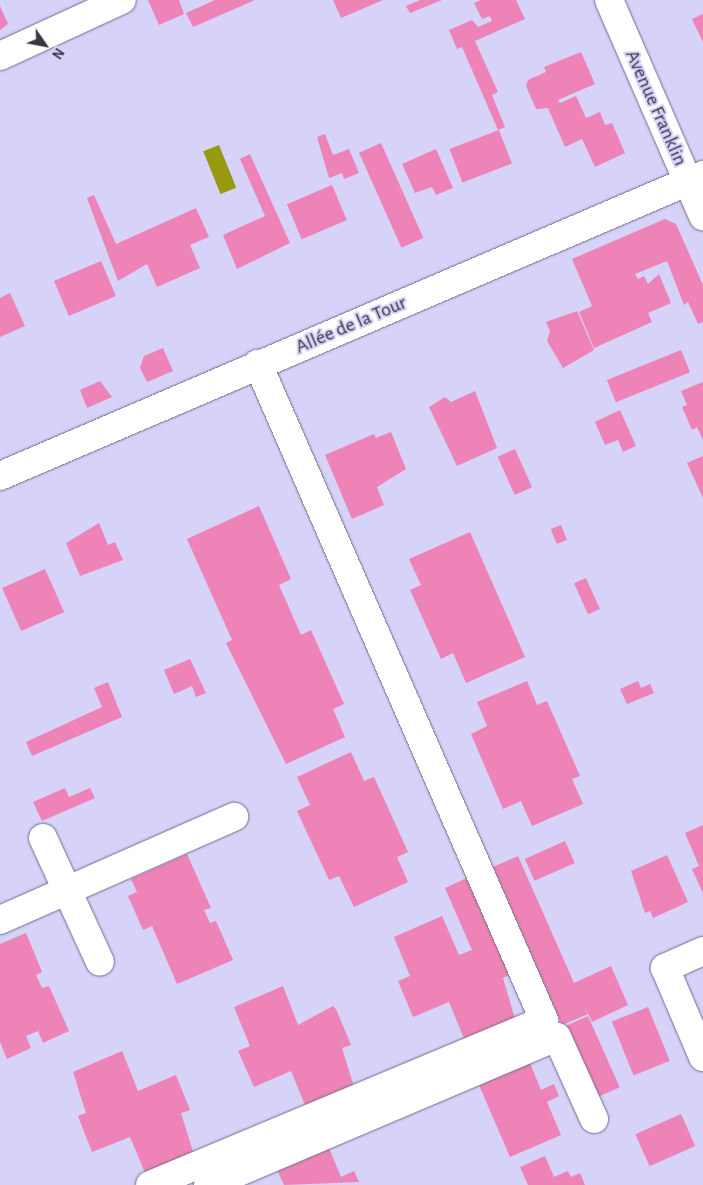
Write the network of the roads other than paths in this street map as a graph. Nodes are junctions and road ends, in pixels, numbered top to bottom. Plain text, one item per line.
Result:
1 (122, 0) edge
2 (609, 0) edge
3 (0, 56) edge
4 (696, 178) edge
5 (703, 216) edge
6 (258, 364) junction
7 (0, 476) edge
8 (234, 817) dead end
9 (44, 838) dead end
10 (67, 891) junction
11 (0, 920) edge
12 (703, 951) edge
13 (100, 962) dead end
14 (703, 1057) edge
15 (594, 1119) dead end
16 (150, 1185) edge
17 (208, 1185) edge

1 - 3 street
2 - 4 street, Avenue Franklin
4 - 5 street, Avenue Franklin
4 - 6 street, Allée de la Tour
6 - 7 street, Allée de la Tour
6 - 16 street
8 - 10 street
9 - 10 street
10 - 11 street
10 - 13 street
12 - 14 street
15 - 17 street

